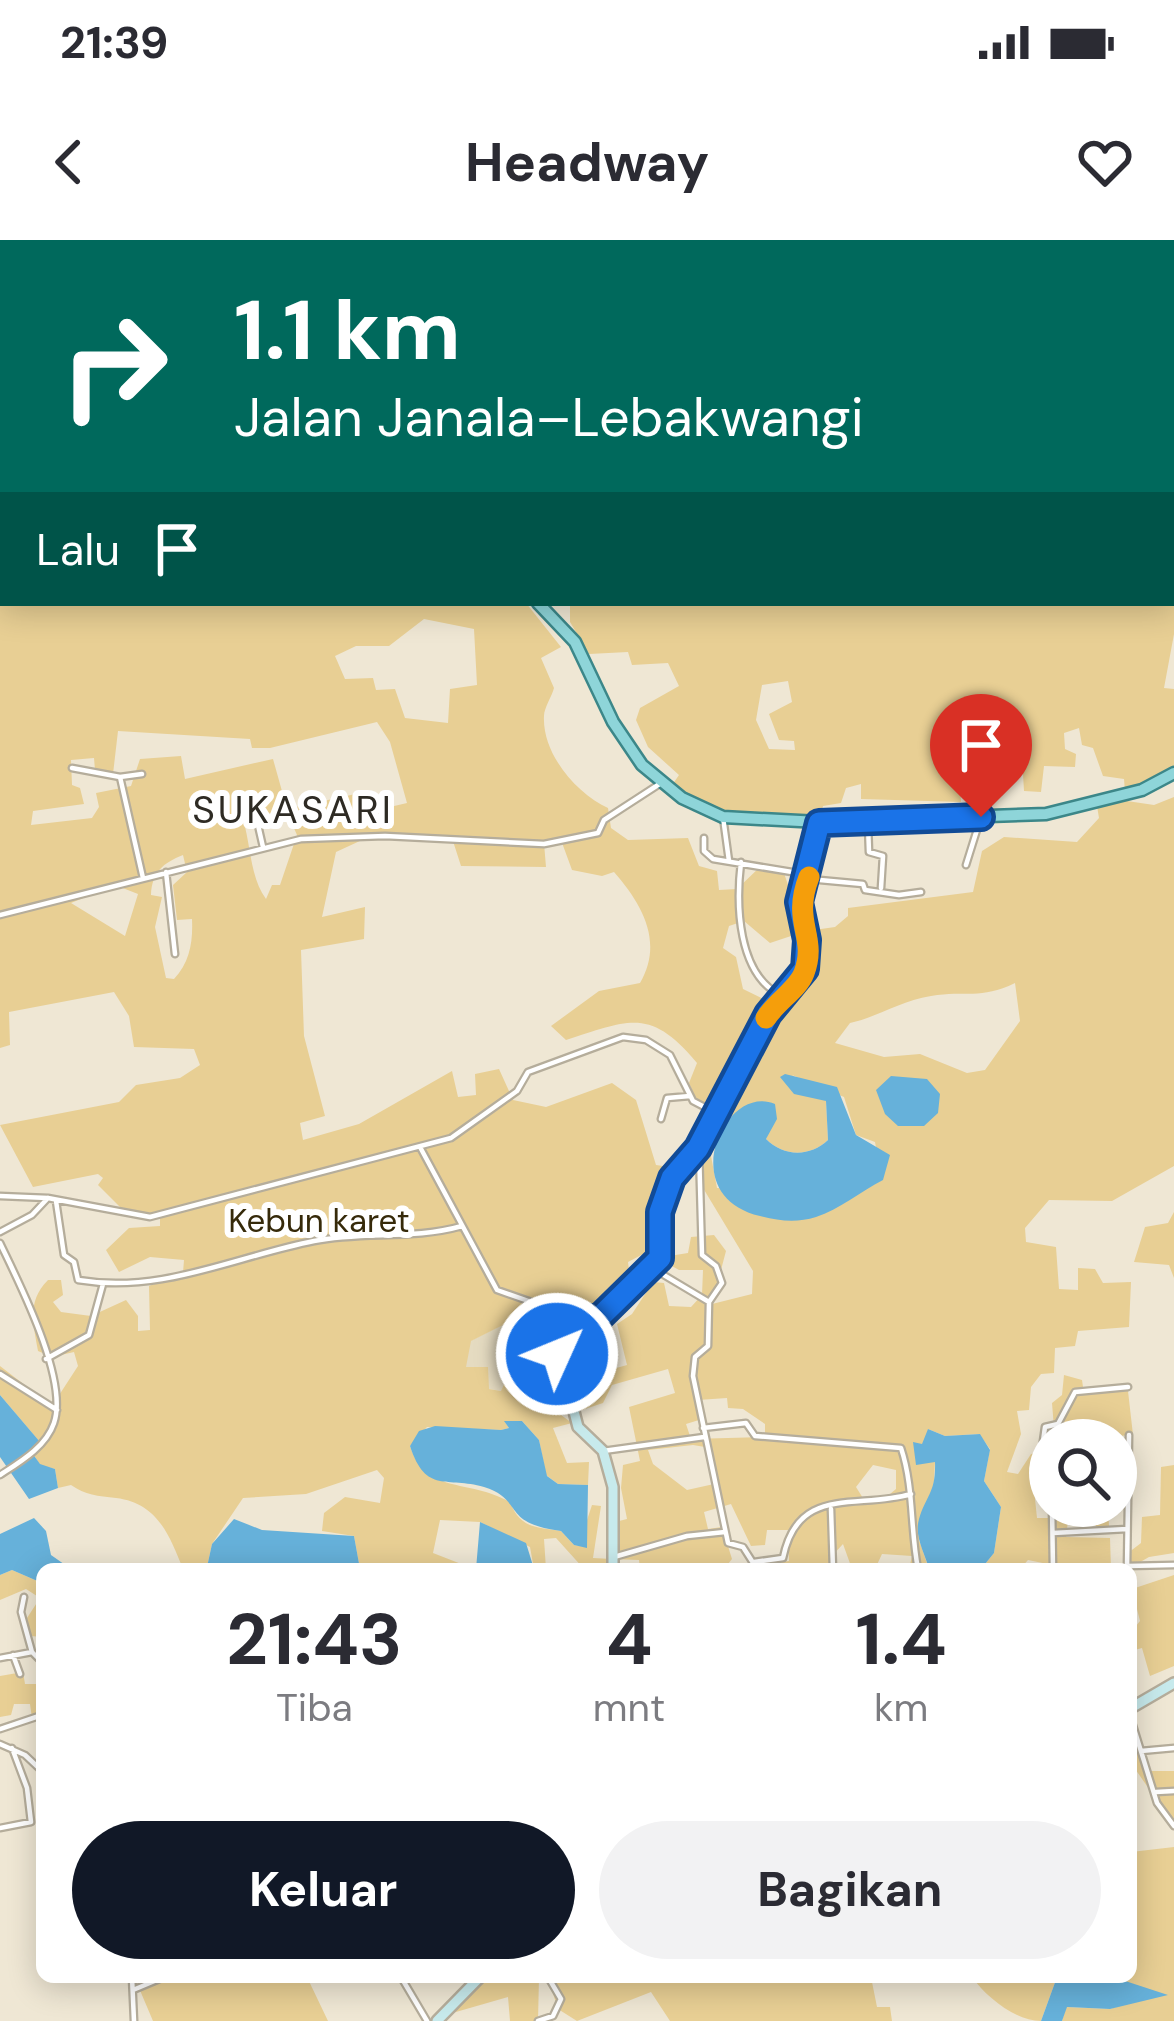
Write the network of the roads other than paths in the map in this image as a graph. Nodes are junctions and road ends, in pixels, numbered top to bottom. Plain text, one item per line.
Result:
1 (541, 606) edge
2 (72, 768) dead end
3 (1174, 772) edge
4 (142, 774) dead end
5 (119, 777) junction
6 (661, 783) junction
7 (256, 812) dead end
8 (723, 817) junction
9 (981, 817) junction
10 (868, 819) junction
11 (819, 823) junction
12 (704, 838) dead end
13 (262, 847) junction
14 (729, 861) junction
15 (741, 862) junction
16 (967, 865) dead end
17 (166, 872) junction
18 (809, 876) junction
19 (143, 878) junction
20 (881, 890) junction
21 (921, 892) dead end
22 (0, 915) edge
23 (175, 954) dead end
24 (782, 996) junction
25 (690, 1096) junction
26 (716, 1113) junction
27 (661, 1119) dead end
28 (420, 1147) junction
29 (698, 1148) junction
30 (0, 1196) edge
31 (52, 1198) junction
32 (462, 1226) junction
33 (0, 1232) edge
34 (0, 1243) edge
35 (652, 1268) junction
36 (0, 1269) edge
37 (12, 1270) junction
38 (104, 1284) junction
39 (709, 1302) junction
40 (537, 1306) junction
41 (582, 1321) junction
42 (556, 1342) junction
43 (46, 1359) junction
44 (0, 1374) edge
45 (1128, 1387) dead end
46 (56, 1410) junction
47 (1061, 1419) edge
48 (703, 1428) junction
49 (704, 1437) junction
50 (603, 1451) junction
51 (0, 1475) edge
52 (911, 1494) junction
53 (832, 1507) junction
54 (1053, 1527) edge
55 (1127, 1529) joint
56 (725, 1532) junction
57 (1053, 1533) junction
58 (614, 1563) edge
59 (754, 1563) edge
60 (766, 1563) edge
61 (833, 1563) edge
62 (917, 1563) edge
63 (1053, 1563) edge
64 (1126, 1563) edge
65 (1174, 1564) edge
66 (1137, 1566) edge
67 (24, 1597) dead end
68 (32, 1652) junction
69 (13, 1655) junction
70 (36, 1656) edge
71 (0, 1658) edge
72 (20, 1674) dead end
73 (1174, 1683) edge
74 (1137, 1705) edge
75 (36, 1717) edge
76 (0, 1729) edge
77 (1137, 1736) edge
78 (0, 1744) edge
79 (12, 1748) junction
80 (1174, 1748) edge
81 (1142, 1751) junction
82 (36, 1766) edge
83 (1174, 1791) edge
84 (1153, 1792) junction
85 (1174, 1826) edge
86 (0, 1828) edge
87 (132, 1983) edge
88 (150, 1983) edge
89 (405, 1983) edge
90 (474, 1983) edge
91 (551, 1983) edge
92 (133, 1990) junction
93 (134, 2021) edge
94 (427, 2021) edge
95 (437, 2021) edge
96 (538, 2021) edge

1 - 6 main road
2 - 5 street
3 - 9 main road
4 - 5 street
5 - 19 street
6 - 8 main road
6 - 13 street
7 - 13 street
8 - 11 main road
8 - 14 street
9 - 10 main road
9 - 16 street
10 - 11 main road
10 - 20 street
11 - 18 street
12 - 14 street
13 - 17 street
14 - 15 street
15 - 18 street
15 - 24 street
17 - 19 street
17 - 23 street
18 - 20 street
18 - 24 street
19 - 22 street
20 - 21 street
24 - 26 street
25 - 26 street
25 - 27 street
25 - 28 street
26 - 29 street
28 - 31 street
28 - 32 street
29 - 35 street
29 - 39 street
30 - 31 street
31 - 33 street
31 - 38 street
32 - 38 street
32 - 40 street
34 - 37 street
35 - 39 street
35 - 41 street
36 - 37 street
37 - 43 street
38 - 43 street
39 - 48 street
40 - 41 street
40 - 42 street
41 - 42 street
42 - 50 street
43 - 46 street
44 - 46 street
45 - 47 street
46 - 51 street
48 - 49 street
48 - 52 street
49 - 50 street
49 - 56 street
50 - 58 street
52 - 53 street
52 - 62 street
53 - 60 street
53 - 61 street
54 - 57 street
55 - 57 street
55 - 64 street
56 - 58 street
56 - 59 street
57 - 63 street
65 - 66 street
67 - 68 street
68 - 69 street
68 - 70 street
69 - 71 street
69 - 72 street
73 - 74 street
75 - 76 street
77 - 81 street
78 - 79 street
79 - 82 street
79 - 86 street
80 - 81 street
81 - 84 street
83 - 84 street
84 - 85 street
87 - 92 street
88 - 92 street
89 - 94 street
90 - 95 street
91 - 96 street
92 - 93 street

